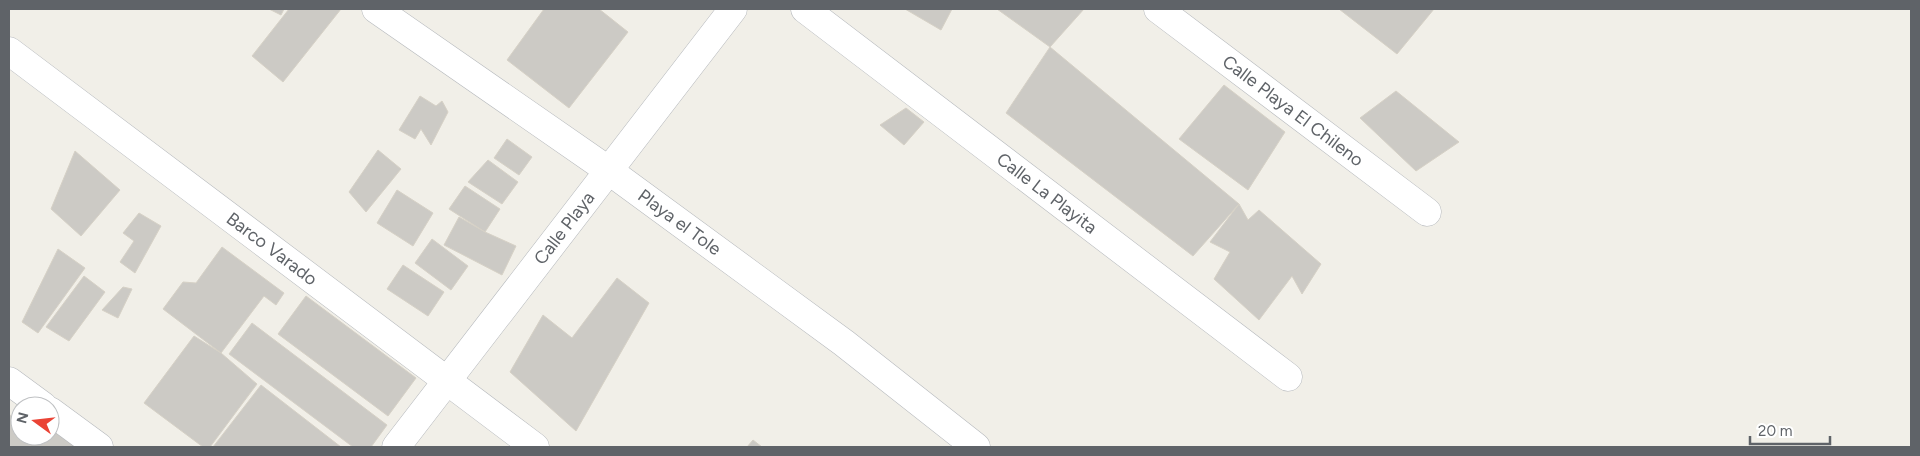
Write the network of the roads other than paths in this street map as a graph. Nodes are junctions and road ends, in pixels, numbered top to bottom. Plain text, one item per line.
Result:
1 (376, 9) edge
2 (733, 9) edge
3 (805, 9) edge
4 (1158, 9) edge
5 (9, 51) edge
6 (608, 170) junction
7 (1427, 212) dead end
8 (1288, 377) dead end
9 (9, 381) edge
10 (446, 382) junction
11 (29, 396) edge
12 (60, 418) edge
13 (99, 447) edge
14 (396, 447) edge
15 (535, 447) edge
16 (976, 447) edge

1 - 6 street, Playa el Tole
2 - 6 street, Calle Playa
3 - 8 street, Calle La Playita
4 - 7 street, Calle Playa El Chileno
5 - 10 street, Barco Varado
6 - 10 street, Calle Playa
6 - 16 street, Playa el Tole
9 - 11 street
10 - 14 street, Calle Playa
10 - 15 street, Barco Varado
12 - 13 street

